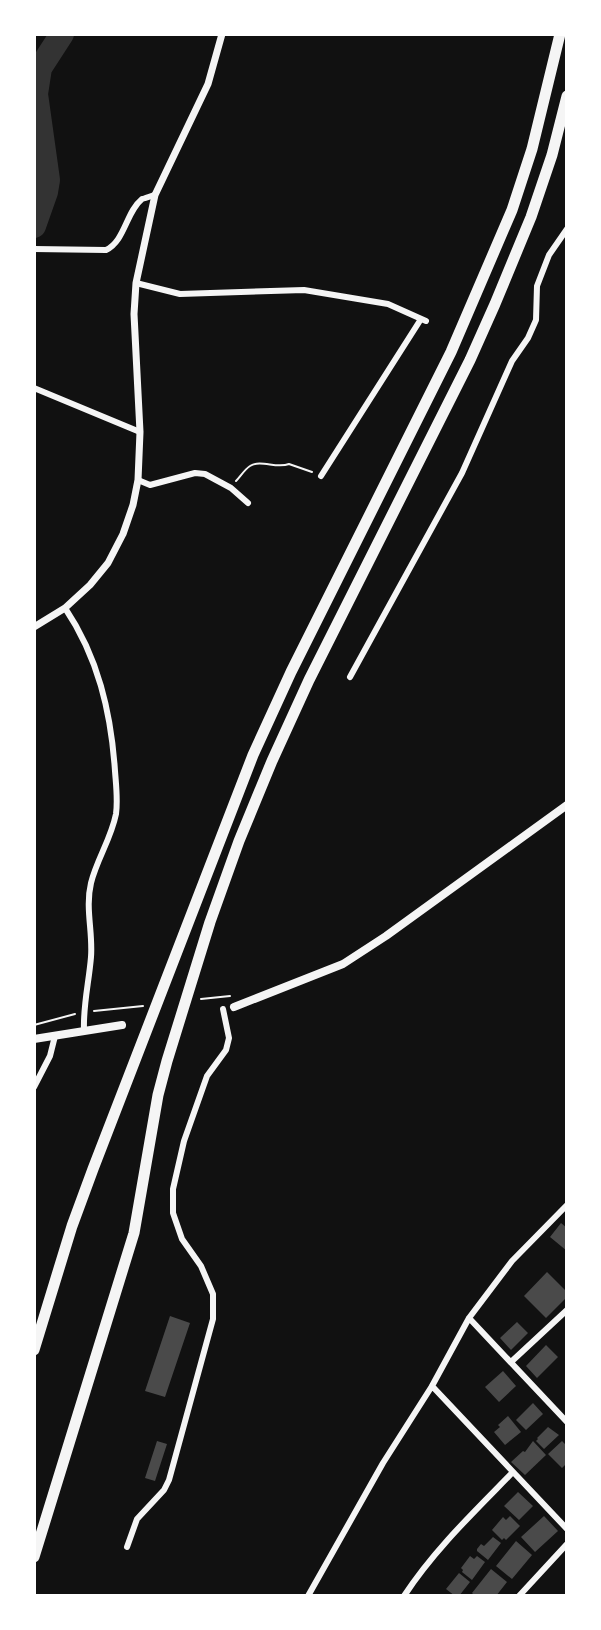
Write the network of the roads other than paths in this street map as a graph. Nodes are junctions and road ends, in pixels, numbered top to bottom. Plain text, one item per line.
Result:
1 (222, 34) edge
2 (560, 34) edge
3 (567, 96) edge
4 (155, 195) junction
5 (567, 229) edge
6 (34, 249) edge
7 (136, 283) junction
8 (502, 356) dead end
9 (512, 361) junction
10 (34, 388) edge
11 (140, 432) junction
12 (321, 476) road end
13 (138, 480) junction
14 (248, 503) dead end
15 (65, 608) junction
16 (34, 627) edge
17 (350, 677) dead end
18 (567, 805) edge
19 (234, 1007) dead end
20 (223, 1009) dead end
21 (122, 1025) dead end
22 (84, 1030) junction
23 (55, 1035) junction
24 (34, 1039) edge
25 (34, 1087) edge
26 (567, 1205) edge
27 (567, 1310) edge
28 (469, 1318) junction
29 (34, 1350) edge
30 (511, 1362) junction
31 (432, 1386) junction
32 (567, 1405) edge
33 (559, 1413) junction
34 (567, 1422) edge
35 (513, 1472) junction
36 (567, 1529) edge
37 (42, 1532) junction
38 (567, 1544) edge
39 (127, 1547) dead end
40 (34, 1550) edge
41 (34, 1557) edge
42 (308, 1596) edge
43 (404, 1596) edge
44 (519, 1596) edge

1 - 4 street
2 - 29 highway
3 - 37 highway
4 - 6 street
4 - 7 street
5 - 9 street
7 - 11 street
7 - 12 street
8 - 9 street
9 - 17 street
10 - 11 street
11 - 13 street
13 - 14 street
13 - 15 street
15 - 16 street
15 - 22 street
18 - 19 main road
20 - 39 street
21 - 22 main road
22 - 23 main road
23 - 24 main road
23 - 25 street
26 - 28 street
27 - 30 street
28 - 30 street
28 - 31 street
30 - 33 street
31 - 35 street
31 - 42 street
32 - 33 street
33 - 34 street
35 - 36 street
35 - 43 street
37 - 40 highway
37 - 41 highway
38 - 44 street

